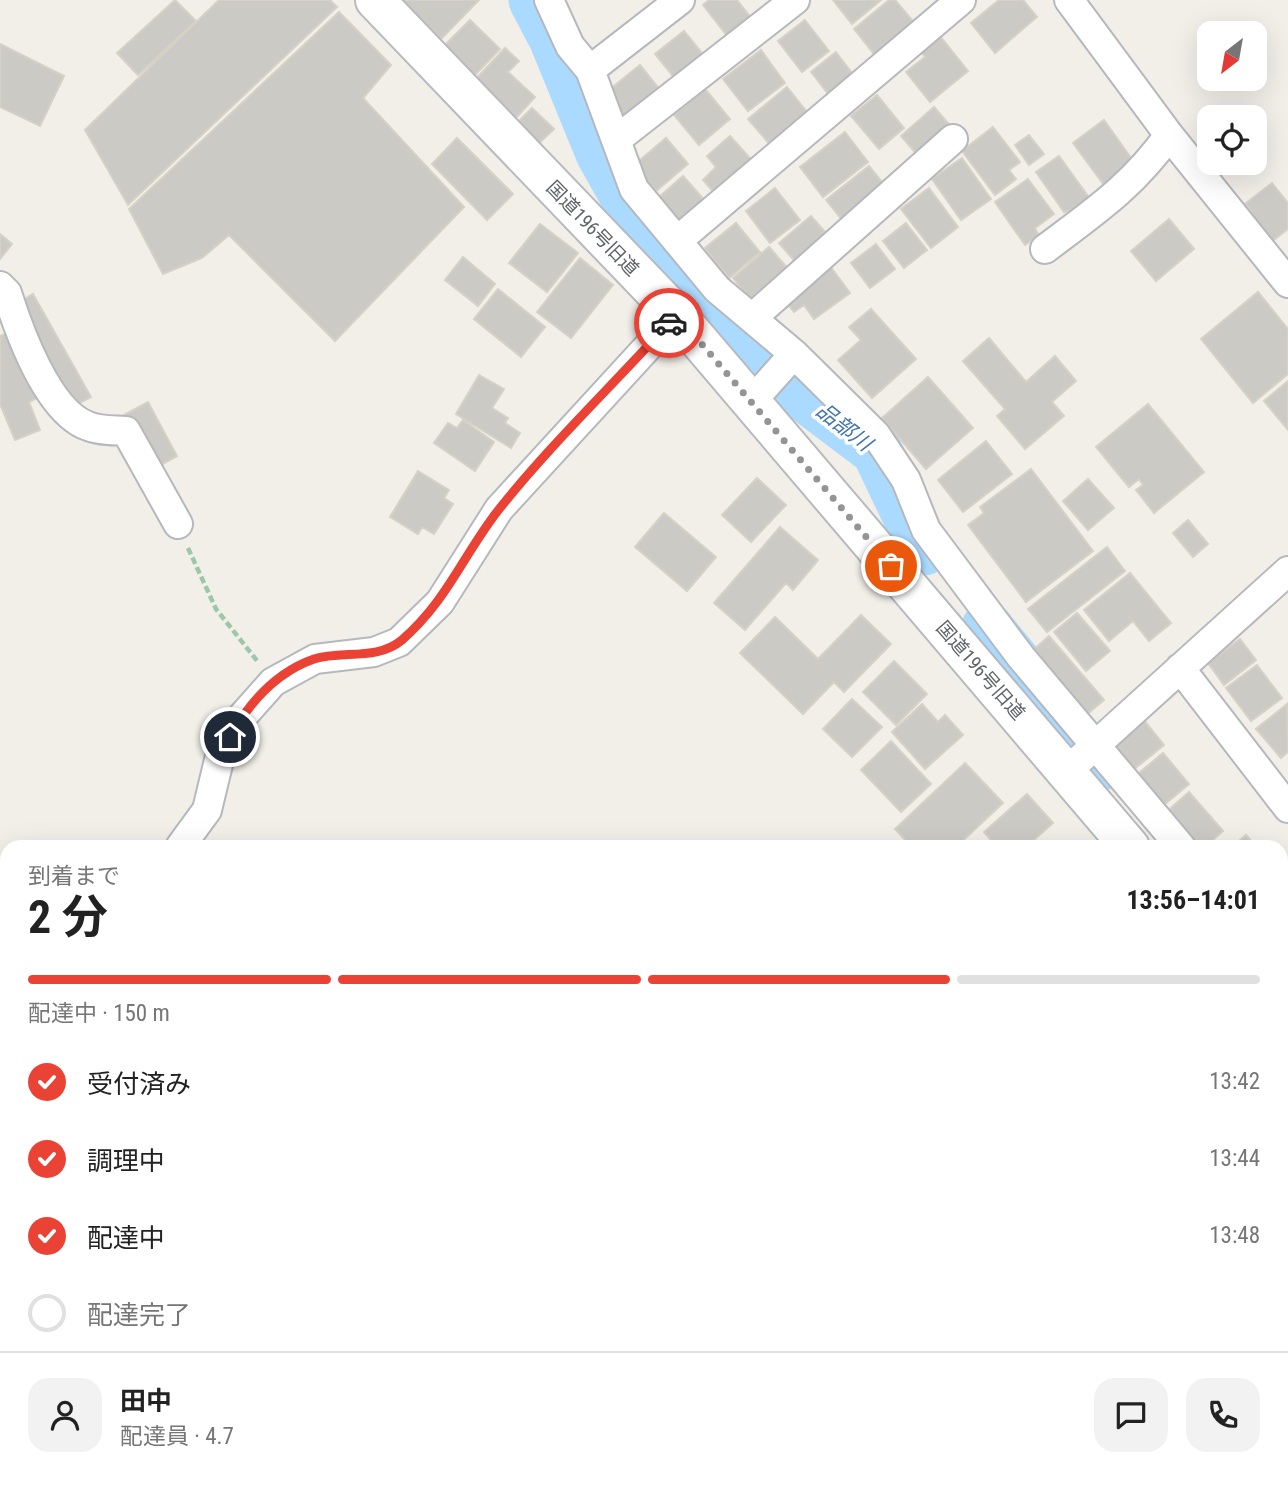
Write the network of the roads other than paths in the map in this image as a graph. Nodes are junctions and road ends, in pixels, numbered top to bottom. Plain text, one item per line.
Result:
1 (375, 0) edge
2 (550, 0) edge
3 (680, 0) edge
4 (794, 0) edge
5 (961, 0) edge
6 (1069, 0) edge
7 (590, 70) junction
8 (1169, 135) junction
9 (953, 139) dead end
10 (616, 140) junction
11 (677, 241) junction
12 (1045, 249) dead end
13 (1279, 253) edge
14 (1288, 284) edge
15 (0, 286) edge
16 (677, 315) junction
17 (752, 318) junction
18 (794, 354) junction
19 (752, 401) junction
20 (178, 524) road end
21 (1288, 570) edge
22 (1180, 668) junction
23 (1096, 744) junction
24 (1067, 771) junction
25 (1288, 808) edge
26 (185, 840) edge
27 (1124, 840) edge
28 (1175, 840) edge

1 - 16 street, 国道196号旧道
2 - 7 street
3 - 7 street
4 - 10 street
5 - 11 street
6 - 8 street
7 - 10 street
8 - 12 street
8 - 13 street
9 - 17 street
10 - 11 street
11 - 17 street
13 - 14 street
15 - 20 street
16 - 19 street, 国道196号旧道
16 - 26 street
17 - 18 street
18 - 19 street
18 - 23 street
19 - 24 street, 国道196号旧道
21 - 22 street
22 - 23 street
22 - 25 street
23 - 24 street
23 - 28 street
24 - 27 street, 国道196号旧道

